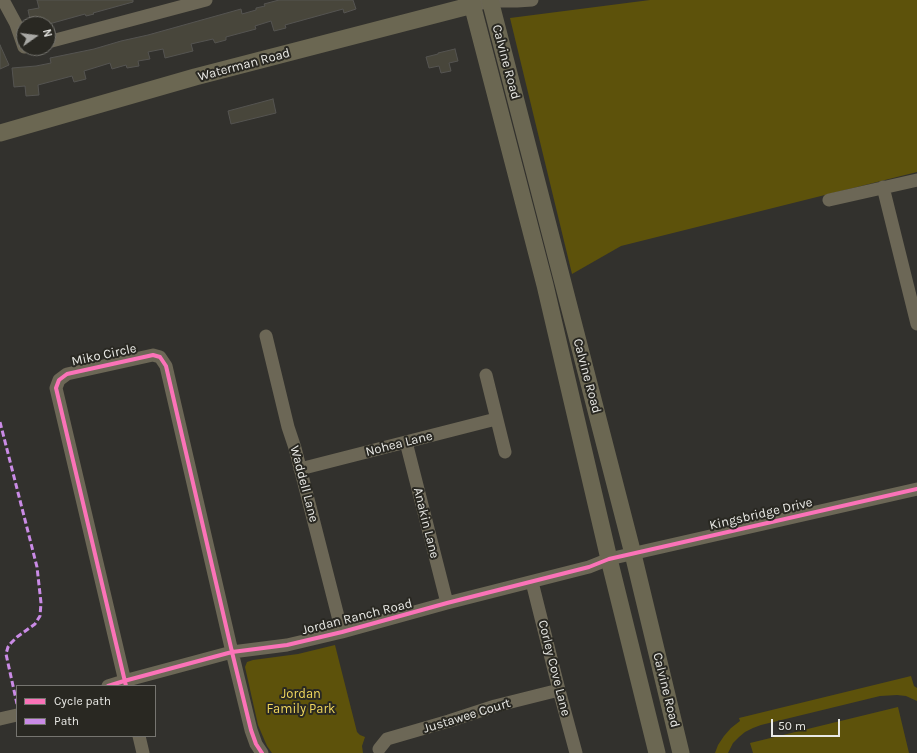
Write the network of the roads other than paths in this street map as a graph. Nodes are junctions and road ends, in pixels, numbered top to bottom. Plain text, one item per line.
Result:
1 (4, 0) edge
2 (206, 0) edge
3 (491, 0) edge
4 (532, 0) edge
5 (472, 3) edge
6 (16, 24) edge
7 (56, 40) edge
8 (0, 133) edge
9 (917, 180) edge
10 (883, 188) junction
11 (830, 200) dead end
12 (914, 301) edge
13 (917, 324) edge
14 (266, 336) dead end
15 (486, 375) dead end
16 (496, 419) junction
17 (406, 442) junction
18 (505, 452) dead end
19 (300, 469) junction
20 (917, 489) edge
21 (633, 554) junction
22 (609, 559) junction
23 (532, 582) junction
24 (447, 604) junction
25 (342, 632) junction
26 (232, 652) junction
27 (125, 683) edge
28 (114, 685) edge
29 (559, 690) junction
30 (16, 714) edge
31 (0, 719) edge
32 (139, 737) edge
33 (378, 748) dead end
34 (143, 753) edge
35 (262, 753) edge
36 (576, 753) edge
37 (657, 753) edge
38 (681, 753) edge

1 - 6 street
2 - 7 street
3 - 4 street, Waterman Road
3 - 5 street, Waterman Road
3 - 21 main road, Calvine Road
5 - 8 main road, Waterman Road
5 - 22 main road, Calvine Road
9 - 10 street
10 - 11 street
10 - 12 street
12 - 13 street
14 - 19 street, Waddell Lane
15 - 16 street
16 - 17 street, Nohea Lane
16 - 18 street
17 - 19 street, Nohea Lane
17 - 24 street, Anakin Lane
19 - 25 street, Waddell Lane
20 - 21 street, Kingsbridge Drive
21 - 22 street, Kingsbridge Drive
21 - 38 main road, Calvine Road
22 - 23 street, Jordan Ranch Road
22 - 37 main road, Calvine Road
23 - 24 street, Jordan Ranch Road
23 - 29 street, Corley Cove Lane
24 - 25 street, Jordan Ranch Road
25 - 26 street, Jordan Ranch Road
26 - 27 street, Jordan Ranch Road
26 - 27 street, Miko Circle
26 - 35 street
27 - 28 street, Jordan Ranch Road
29 - 33 street, Justawee Court
29 - 36 street, Corley Cove Lane
30 - 31 street
32 - 34 street

